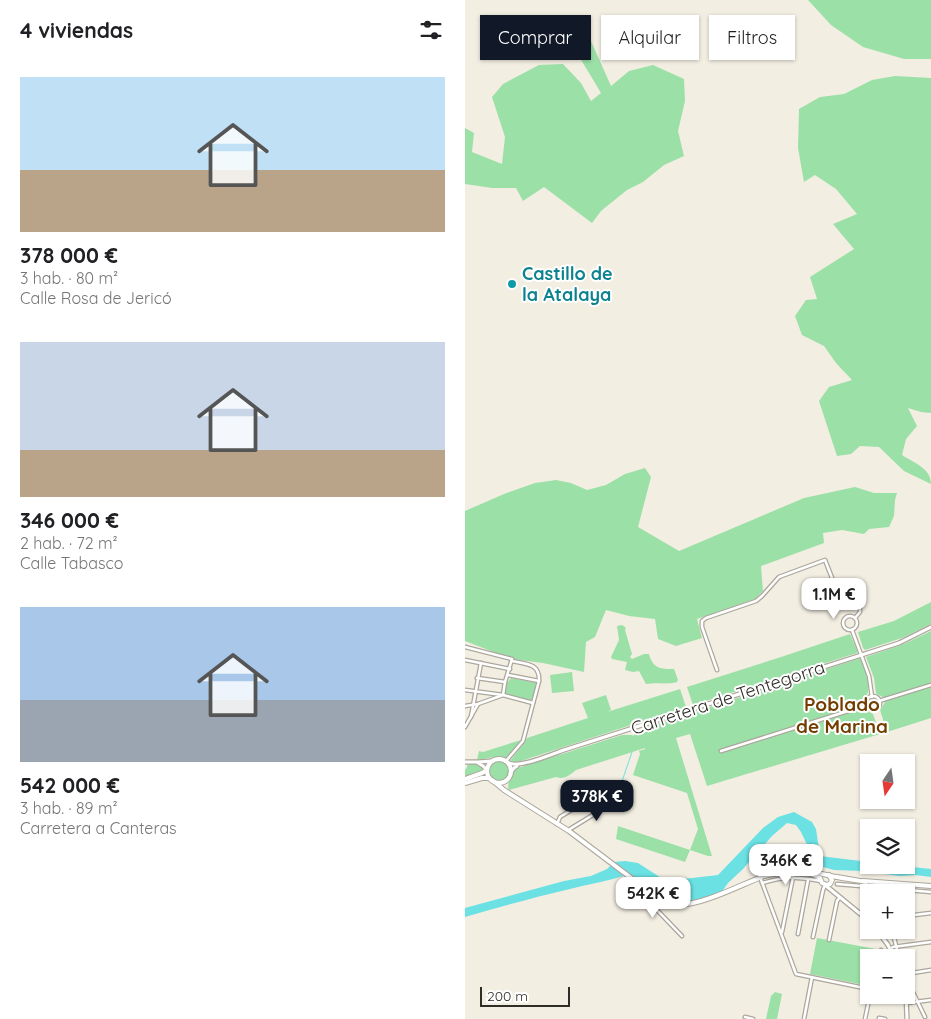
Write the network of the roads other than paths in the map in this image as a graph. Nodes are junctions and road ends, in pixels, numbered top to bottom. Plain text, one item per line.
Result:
1 (855, 618) junction
2 (931, 627) edge
3 (853, 630) junction
4 (465, 646) edge
5 (862, 654) junction
6 (465, 660) edge
7 (512, 660) junction
8 (481, 663) junction
9 (509, 669) junction
10 (717, 670) dead end
11 (508, 675) junction
12 (477, 678) junction
13 (539, 681) junction
14 (505, 682) junction
15 (931, 685) edge
16 (465, 690) edge
17 (475, 692) junction
18 (503, 695) junction
19 (872, 697) junction
20 (879, 701) junction
21 (533, 703) junction
22 (478, 704) junction
23 (867, 705) junction
24 (465, 706) edge
25 (473, 706) junction
26 (471, 717) junction
27 (465, 727) edge
28 (721, 751) dead end
29 (493, 761) junction
30 (465, 762) edge
31 (472, 762) junction
32 (507, 762) junction
33 (522, 764) junction
34 (487, 770) junction
35 (511, 773) junction
36 (465, 779) edge
37 (491, 780) junction
38 (506, 780) junction
39 (465, 784) edge
40 (510, 794) junction
41 (588, 800) junction
42 (596, 813) junction
43 (557, 824) junction
44 (569, 831) junction
45 (827, 875) junction
46 (762, 877) junction
47 (793, 877) junction
48 (809, 879) junction
49 (821, 881) junction
50 (831, 882) junction
51 (865, 882) junction
52 (762, 883) junction
53 (837, 884) dead end
54 (889, 884) edge
55 (825, 885) junction
56 (915, 885) edge
57 (931, 886) edge
58 (860, 887) edge
59 (648, 891) junction
60 (834, 892) junction
61 (915, 892) edge
62 (931, 892) edge
63 (840, 897) junction
64 (931, 913) edge
65 (860, 914) edge
66 (915, 915) edge
67 (783, 932) dead end
68 (798, 934) dead end
69 (682, 936) dead end
70 (813, 937) dead end
71 (883, 939) edge
72 (895, 939) edge
73 (829, 940) dead end
74 (931, 942) edge
75 (897, 947) junction
76 (890, 949) joint
77 (931, 970) edge
78 (915, 973) edge
79 (812, 977) junction
80 (860, 987) edge
81 (915, 997) edge
82 (931, 1000) edge
83 (917, 1002) junction
84 (868, 1004) edge
85 (907, 1004) edge
86 (745, 1017) dead end
87 (925, 1017) dead end
88 (879, 1018) dead end
89 (753, 1019) edge
90 (804, 1019) edge
91 (865, 1019) edge
92 (885, 1019) edge
93 (907, 1019) edge

1 - 3 street
1 - 3 street
1 - 10 street
2 - 5 main road, Carretera de Tentegorra
3 - 5 street
4 - 7 street
5 - 19 street
5 - 33 main road, Carretera de Tentegorra
6 - 8 street
7 - 9 street
7 - 13 street
8 - 9 street
8 - 12 street
9 - 11 street
11 - 13 street
11 - 14 street
12 - 14 street
12 - 17 street
13 - 21 street
14 - 18 street
15 - 20 street
16 - 17 street
17 - 18 street
17 - 25 street
18 - 21 street
18 - 22 street
19 - 20 street
19 - 23 street
20 - 23 street
21 - 32 street
22 - 25 street
22 - 26 street
23 - 28 street
24 - 25 street
25 - 26 street
26 - 27 street
29 - 31 main road
29 - 32 main road
29 - 34 main road
30 - 31 main road
31 - 34 main road
32 - 33 main road, Carretera de Tentegorra
32 - 35 main road
33 - 35 main road, Carretera de Tentegorra
34 - 36 main road
34 - 37 main road
35 - 38 main road
37 - 38 main road
37 - 39 main road
37 - 40 main road
38 - 40 main road
40 - 43 main road
41 - 42 street
41 - 42 street
41 - 43 street
42 - 44 street
43 - 44 main road
44 - 59 main road
45 - 46 main road
45 - 49 main road
45 - 50 main road
45 - 51 main road
46 - 49 main road
46 - 52 street
46 - 59 main road
47 - 48 street
47 - 52 street
47 - 67 street
48 - 49 street
48 - 68 street
49 - 55 main road
50 - 51 main road
50 - 55 main road
50 - 60 main road
51 - 54 main road
52 - 79 street
53 - 58 street
55 - 60 main road
55 - 70 street
56 - 57 main road
59 - 69 street
60 - 63 main road
61 - 62 street
63 - 65 main road
63 - 73 street
64 - 66 street
71 - 76 main road
72 - 75 street
74 - 75 street
75 - 76 street
77 - 78 street
79 - 80 street
79 - 90 street
81 - 83 street
82 - 83 street
83 - 87 street
84 - 91 street
85 - 93 main road
86 - 89 street
88 - 92 street

